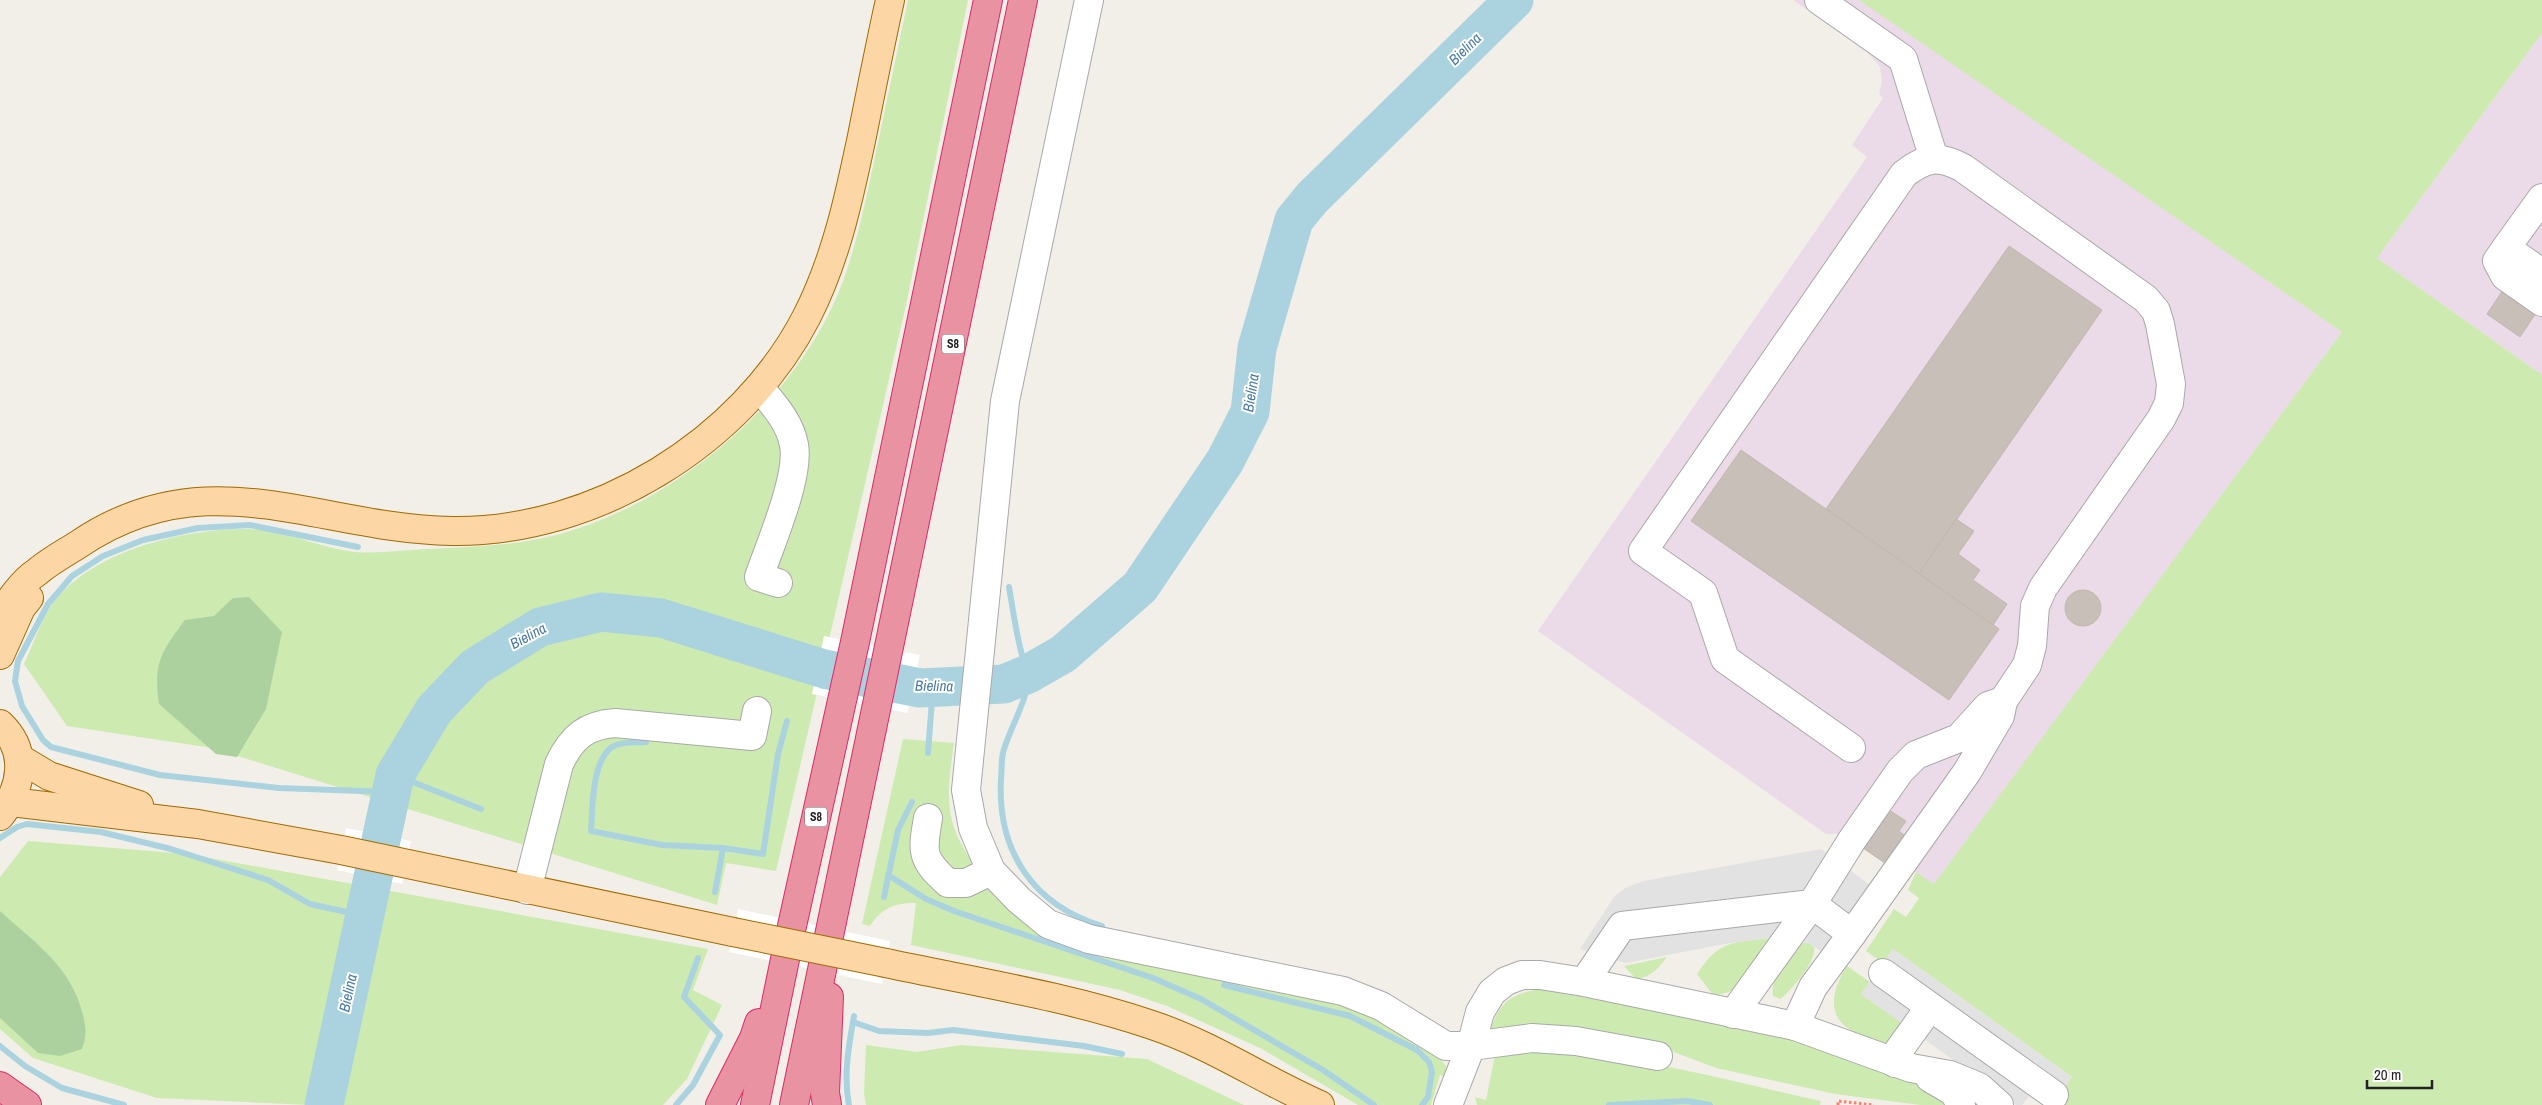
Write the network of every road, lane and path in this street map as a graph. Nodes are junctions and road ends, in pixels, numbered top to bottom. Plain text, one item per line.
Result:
1 (890, 0) edge
2 (988, 0) edge
3 (1023, 0) edge
4 (1089, 0) edge
5 (1819, 0) edge
6 (1934, 158) junction
7 (2542, 198) edge
8 (2506, 248) junction
9 (2542, 273) edge
10 (2542, 302) edge
11 (759, 387) junction
12 (65, 553) junction
13 (778, 583) dead end
14 (0, 615) edge
15 (0, 654) edge
16 (2003, 701) junction
17 (758, 711) dead end
18 (0, 724) edge
19 (1851, 748) dead end
20 (19, 758) junction
21 (6, 809) edge
22 (928, 818) dead end
23 (198, 824) junction
24 (992, 871) junction
25 (527, 890) junction
26 (1812, 904) junction
27 (1852, 934) junction
28 (790, 935) junction
29 (828, 941) junction
30 (1883, 973) dead end
31 (1584, 982) junction
32 (1935, 1011) junction
33 (1733, 1014) junction
34 (1795, 1026) junction
35 (1471, 1046) junction
36 (1658, 1056) dead end
37 (1903, 1065) junction
38 (0, 1086) edge
39 (2054, 1095) dead end
40 (1295, 1098) edge
41 (27, 1105) edge
42 (720, 1105) edge
43 (755, 1105) edge
44 (794, 1105) edge
45 (827, 1105) edge
46 (1320, 1105) edge
47 (1448, 1105) edge
48 (1469, 1105) edge
49 (1838, 1105) edge
50 (1874, 1105) edge
51 (1961, 1105) edge
52 (1999, 1105) edge

1 - 11 main road
2 - 28 highway, S8
3 - 29 highway, S8
4 - 24 lane
5 - 6 lane
6 - 16 lane
6 - 19 lane
7 - 8 lane
8 - 9 lane
8 - 10 lane
11 - 12 main road
11 - 13 lane
12 - 14 main road
12 - 15 main road
16 - 26 lane
16 - 27 lane
17 - 25 lane
18 - 20 main road
20 - 21 main road
20 - 23 main road
21 - 23 main road
22 - 24 lane
23 - 25 main road
24 - 35 lane
25 - 40 main road, bridge
26 - 27 lane
26 - 31 lane
26 - 33 lane
27 - 34 lane
28 - 42 highway
28 - 43 highway, S8
29 - 44 highway, S8
29 - 45 highway
30 - 32 lane
31 - 33 lane
31 - 35 lane
32 - 37 lane
32 - 39 lane
33 - 34 lane
34 - 37 lane
35 - 36 lane
35 - 47 lane
35 - 48 lane
37 - 51 lane
37 - 52 lane
38 - 41 highway
40 - 46 main road
49 - 50 path

